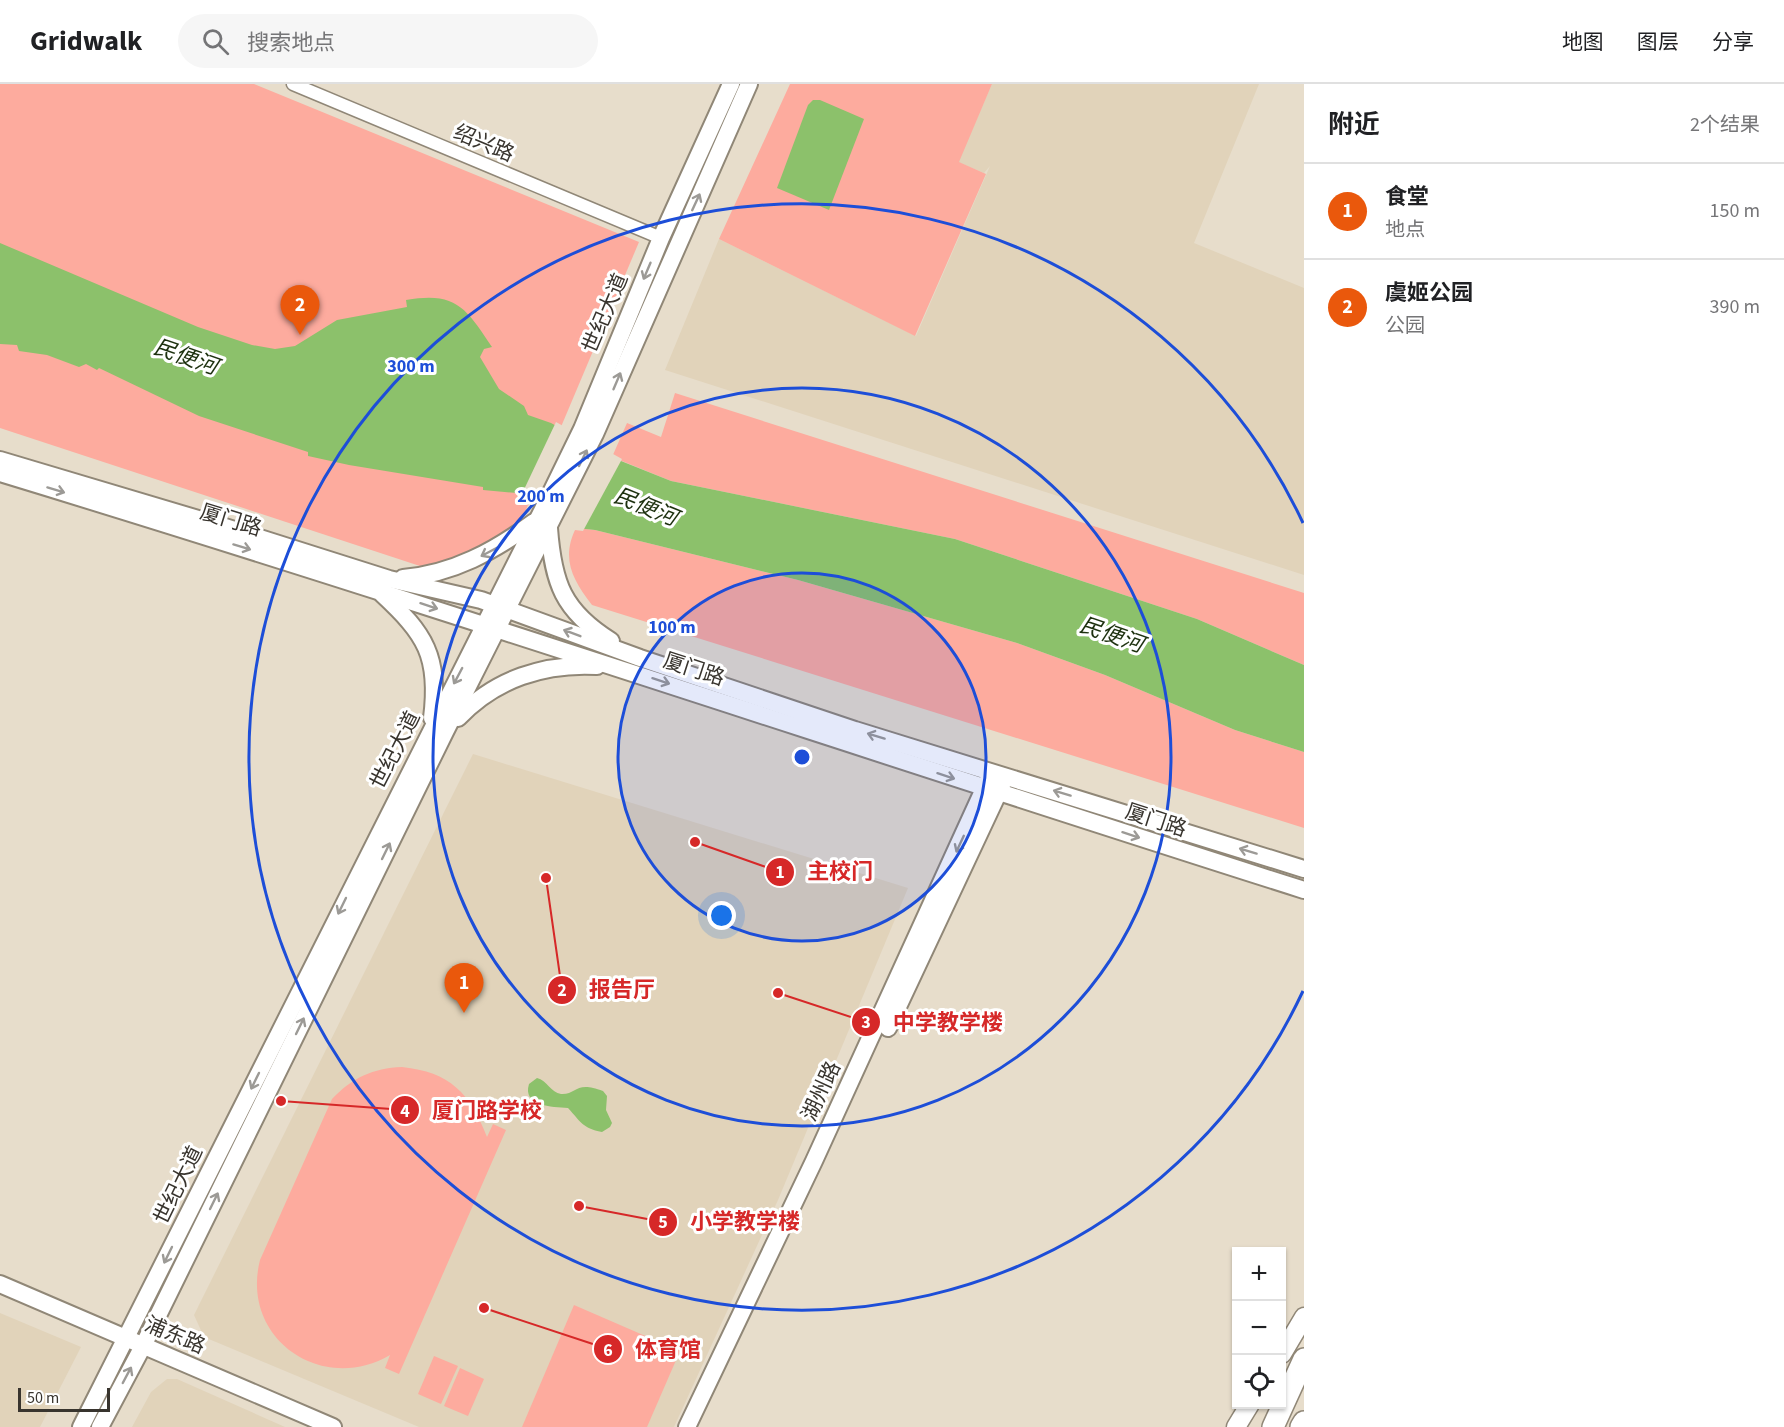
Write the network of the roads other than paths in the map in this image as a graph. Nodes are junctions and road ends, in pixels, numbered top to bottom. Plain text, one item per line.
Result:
1 (293, 84) edge
2 (731, 84) edge
3 (749, 84) edge
4 (661, 238) junction
5 (588, 432) junction
6 (0, 460) edge
7 (0, 473) edge
8 (545, 519) junction
9 (383, 584) junction
10 (501, 607) junction
11 (492, 626) junction
12 (640, 658) junction
13 (620, 668) junction
14 (438, 729) junction
15 (999, 773) junction
16 (992, 791) junction
17 (1304, 869) edge
18 (1304, 890) edge
19 (0, 1284) edge
20 (1304, 1317) edge
21 (126, 1339) junction
22 (142, 1346) junction
23 (1286, 1346) edge
24 (1304, 1359) edge
25 (1304, 1378) edge
26 (1247, 1409) edge
27 (1304, 1422) edge
28 (81, 1427) edge
29 (100, 1427) edge
30 (333, 1427) edge
31 (687, 1427) edge
32 (698, 1427) edge
33 (1236, 1427) edge
34 (1273, 1427) edge
35 (1301, 1427) edge

1 - 4 street, 绍兴路
2 - 4 street, 世纪大道
5 -> 3 street, 世纪大道
4 -> 5 street, 世纪大道
5 - 8 street, 世纪大道
6 - 9 street, 厦门路
7 -> 9 street, 厦门路
8 -> 9 street
8 - 10 street, 世纪大道
8 - 12 street
9 - 10 street, 厦门路
9 -> 11 street, 厦门路
9 - 14 street
10 - 11 street, 世纪大道
12 -> 10 street, 厦门路
11 - 13 street, 厦门路
11 - 14 street, 世纪大道
15 -> 12 street, 厦门路
13 - 14 street
13 -> 16 street, 厦门路
14 -> 21 street, 世纪大道
22 -> 14 street, 世纪大道
15 - 16 street, 湖州路
17 -> 15 street, 厦门路
16 -> 18 street, 厦门路
16 -> 31 street, 湖州路
16 - 32 street, 湖州路
19 - 21 street, 浦东路
20 - 23 main road
21 - 22 street, 浦东路
21 - 28 street, 世纪大道
29 -> 22 street, 世纪大道
22 - 30 street, 浦东路
24 - 34 highway
25 - 34 highway
26 - 33 main road
27 - 35 highway

